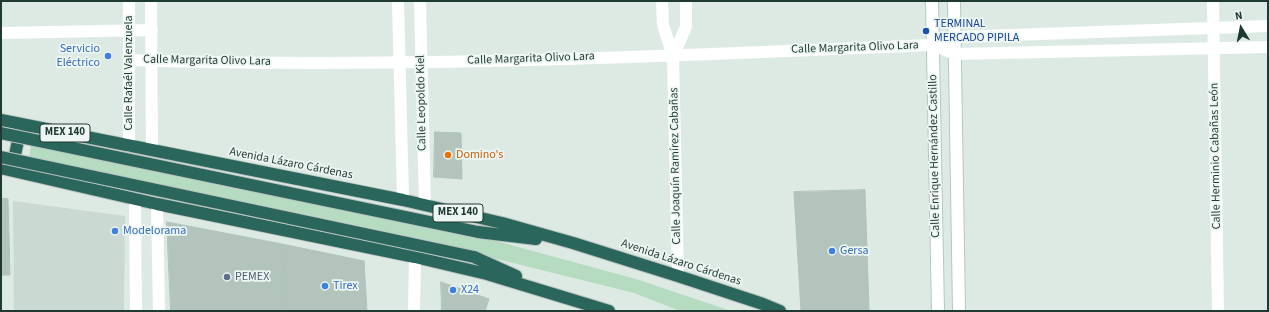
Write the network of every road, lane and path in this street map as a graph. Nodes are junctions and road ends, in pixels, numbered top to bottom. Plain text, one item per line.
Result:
1 (129, 1) edge
2 (151, 1) edge
3 (398, 1) edge
4 (420, 1) edge
5 (662, 1) edge
6 (686, 1) edge
7 (932, 1) edge
8 (954, 1) edge
9 (1213, 1) edge
10 (1268, 26) edge
11 (1213, 28) junction
12 (152, 30) junction
13 (129, 31) junction
14 (1, 33) edge
15 (955, 37) junction
16 (933, 45) junction
17 (1268, 47) edge
18 (1214, 48) junction
19 (955, 54) junction
20 (673, 56) junction
21 (129, 60) junction
22 (152, 60) junction
23 (421, 62) junction
24 (400, 63) junction
25 (1, 120) edge
26 (38, 128) junction
27 (1, 133) edge
28 (129, 146) junction
29 (152, 150) junction
30 (1, 157) edge
31 (6, 169) edge
32 (135, 199) junction
33 (403, 200) junction
34 (157, 204) junction
35 (425, 205) junction
36 (573, 243) junction
37 (415, 257) junction
38 (678, 276) junction
39 (555, 294) junction
40 (136, 311) edge
41 (158, 311) edge
42 (414, 311) edge
43 (609, 311) edge
44 (780, 311) edge
45 (938, 311) edge
46 (959, 311) edge
47 (1218, 311) edge

1 - 13 street, Calle Rafaél Valenzuela
2 - 12 street, Calle Rafaél Valenzuela
3 - 24 street, Calle Leopoldo Kiel
4 - 23 street, Calle Leopoldo Kiel
5 - 20 street, Calle Joaquín Ramírez Cabañas
6 - 20 street, Calle Joaquín Ramírez Cabañas
7 - 16 street, Calle Enrique Hernández Castillo
8 - 15 street, Calle Enrique Hernández Castillo
9 - 11 street, Calle Herminio Cabañas León
10 - 11 street, Calle Margarita Olivo Lara
11 - 15 street, Calle Margarita Olivo Lara
11 - 18 street, Calle Herminio Cabañas León
12 - 13 street
12 - 22 street, Calle Rafaél Valenzuela
13 - 14 street
13 - 21 street, Calle Rafaél Valenzuela
15 - 16 street, Calle Margarita Olivo Lara
15 - 19 street, Calle Enrique Hernández Castillo
16 - 19 street, Calle Margarita Olivo Lara
16 - 20 street, Calle Margarita Olivo Lara
16 - 45 street, Calle Enrique Hernández Castillo
17 - 18 street, Calle Margarita Olivo Lara
18 - 19 street, Calle Margarita Olivo Lara
18 - 47 street, Calle Herminio Cabañas León
19 - 46 street, Calle Enrique Hernández Castillo
20 - 23 street, Calle Margarita Olivo Lara
20 - 38 street, Calle Joaquín Ramírez Cabañas
21 - 22 street, Calle Margarita Olivo Lara
21 - 28 street, Calle Rafaél Valenzuela
22 - 24 street, Calle Margarita Olivo Lara
22 - 29 street, Calle Rafaél Valenzuela
23 - 24 street, Calle Margarita Olivo Lara
23 - 35 street, Calle Leopoldo Kiel
24 - 33 street, Calle Leopoldo Kiel
25 - 26 highway, Avenida Lázaro Cárdenas / MEX 140
26 - 28 highway, Avenida Lázaro Cárdenas / MEX 140
26 - 31 highway
27 - 36 highway, Avenida Lázaro Cárdenas / MEX 140, bridge
28 - 29 highway, Avenida Lázaro Cárdenas / MEX 140
29 - 33 highway, Avenida Lázaro Cárdenas / MEX 140
30 - 39 highway, bridge
31 - 32 highway
32 - 34 highway
32 - 40 street
33 - 35 highway, Avenida Lázaro Cárdenas / MEX 140
34 - 37 highway
34 - 41 street
35 - 36 highway, Avenida Lázaro Cárdenas / MEX 140
36 - 38 highway, Avenida Lázaro Cárdenas / MEX 140
37 - 39 highway
37 - 42 street
38 - 44 highway, Avenida Lázaro Cárdenas / MEX 140
39 - 43 highway

